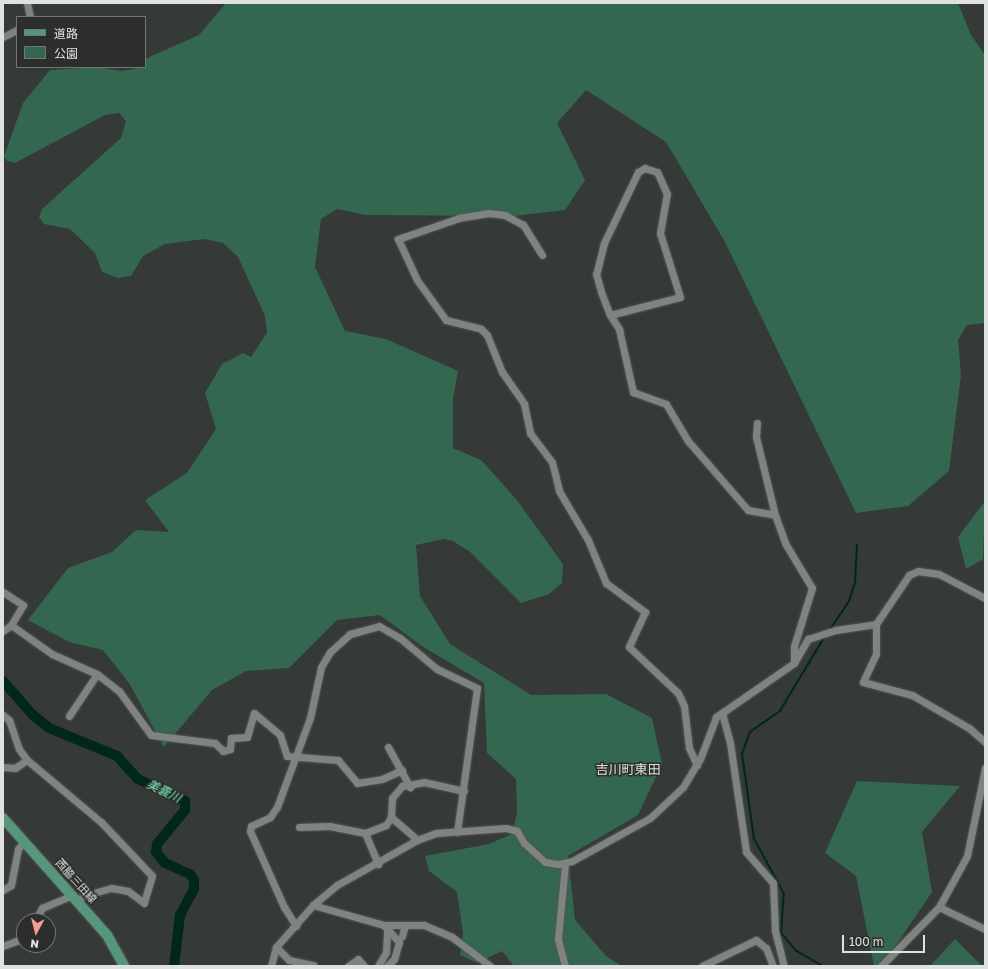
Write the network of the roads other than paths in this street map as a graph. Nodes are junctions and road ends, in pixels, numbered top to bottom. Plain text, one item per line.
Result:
1 (27, 3) edge
2 (30, 16) edge
3 (16, 30) edge
4 (3, 37) edge
5 (542, 255) dead end
6 (610, 315) junction
7 (757, 423) dead end
8 (775, 515) junction
9 (3, 592) edge
10 (985, 598) edge
11 (876, 624) junction
12 (11, 625) junction
13 (3, 631) edge
14 (794, 663) junction
15 (97, 674) junction
16 (722, 713) junction
17 (3, 715) edge
18 (69, 716) dead end
19 (985, 742) edge
20 (388, 747) dead end
21 (294, 757) junction
22 (27, 760) junction
23 (697, 765) junction
24 (3, 768) edge
25 (985, 768) edge
26 (402, 770) junction
27 (410, 787) junction
28 (464, 791) junction
29 (391, 817) junction
30 (3, 818) edge
31 (300, 827) dead end
32 (457, 832) junction
33 (365, 833) junction
34 (417, 840) junction
35 (24, 841) junction
36 (565, 863) junction
37 (378, 864) junction
38 (3, 890) edge
39 (75, 898) junction
40 (313, 905) junction
41 (939, 907) junction
42 (40, 913) edge
43 (405, 925) junction
44 (296, 926) junction
45 (385, 928) junction
46 (985, 929) edge
47 (402, 936) dead end
48 (16, 941) edge
49 (3, 946) edge
50 (276, 947) junction
51 (313, 965) dead end
52 (124, 966) edge
53 (271, 966) edge
54 (348, 966) edge
55 (364, 966) edge
56 (378, 966) edge
57 (387, 966) edge
58 (490, 966) edge
59 (565, 966) edge
60 (702, 966) edge
61 (773, 966) edge
62 (784, 966) edge
63 (881, 966) edge

1 - 2 street
3 - 4 street
5 - 23 street
6 - 6 street
6 - 8 street
7 - 8 street
8 - 14 street
9 - 12 street
10 - 11 street
11 - 14 street
11 - 19 street
12 - 13 street
12 - 15 street
14 - 16 street
15 - 18 street
15 - 21 street
16 - 23 street
16 - 62 street
17 - 22 street
20 - 26 street
21 - 26 street
21 - 28 street
21 - 44 street
22 - 24 street
22 - 39 street
23 - 36 street
25 - 41 street
26 - 27 street
27 - 28 street
27 - 29 street
28 - 32 street
29 - 33 street
29 - 34 street
30 - 35 main road, 西脇三田線
31 - 33 street
32 - 34 street
32 - 36 street
33 - 37 street
34 - 37 street
35 - 38 street
35 - 39 main road, 西脇三田線
36 - 59 street
37 - 40 street
39 - 42 street
39 - 52 main road, 西脇三田線
40 - 44 street
40 - 45 street
41 - 46 street
41 - 63 street
43 - 45 street
43 - 47 street
43 - 58 street
44 - 50 street
45 - 56 street
45 - 57 street
48 - 49 street
50 - 51 street
50 - 53 street
54 - 55 street
60 - 61 street

